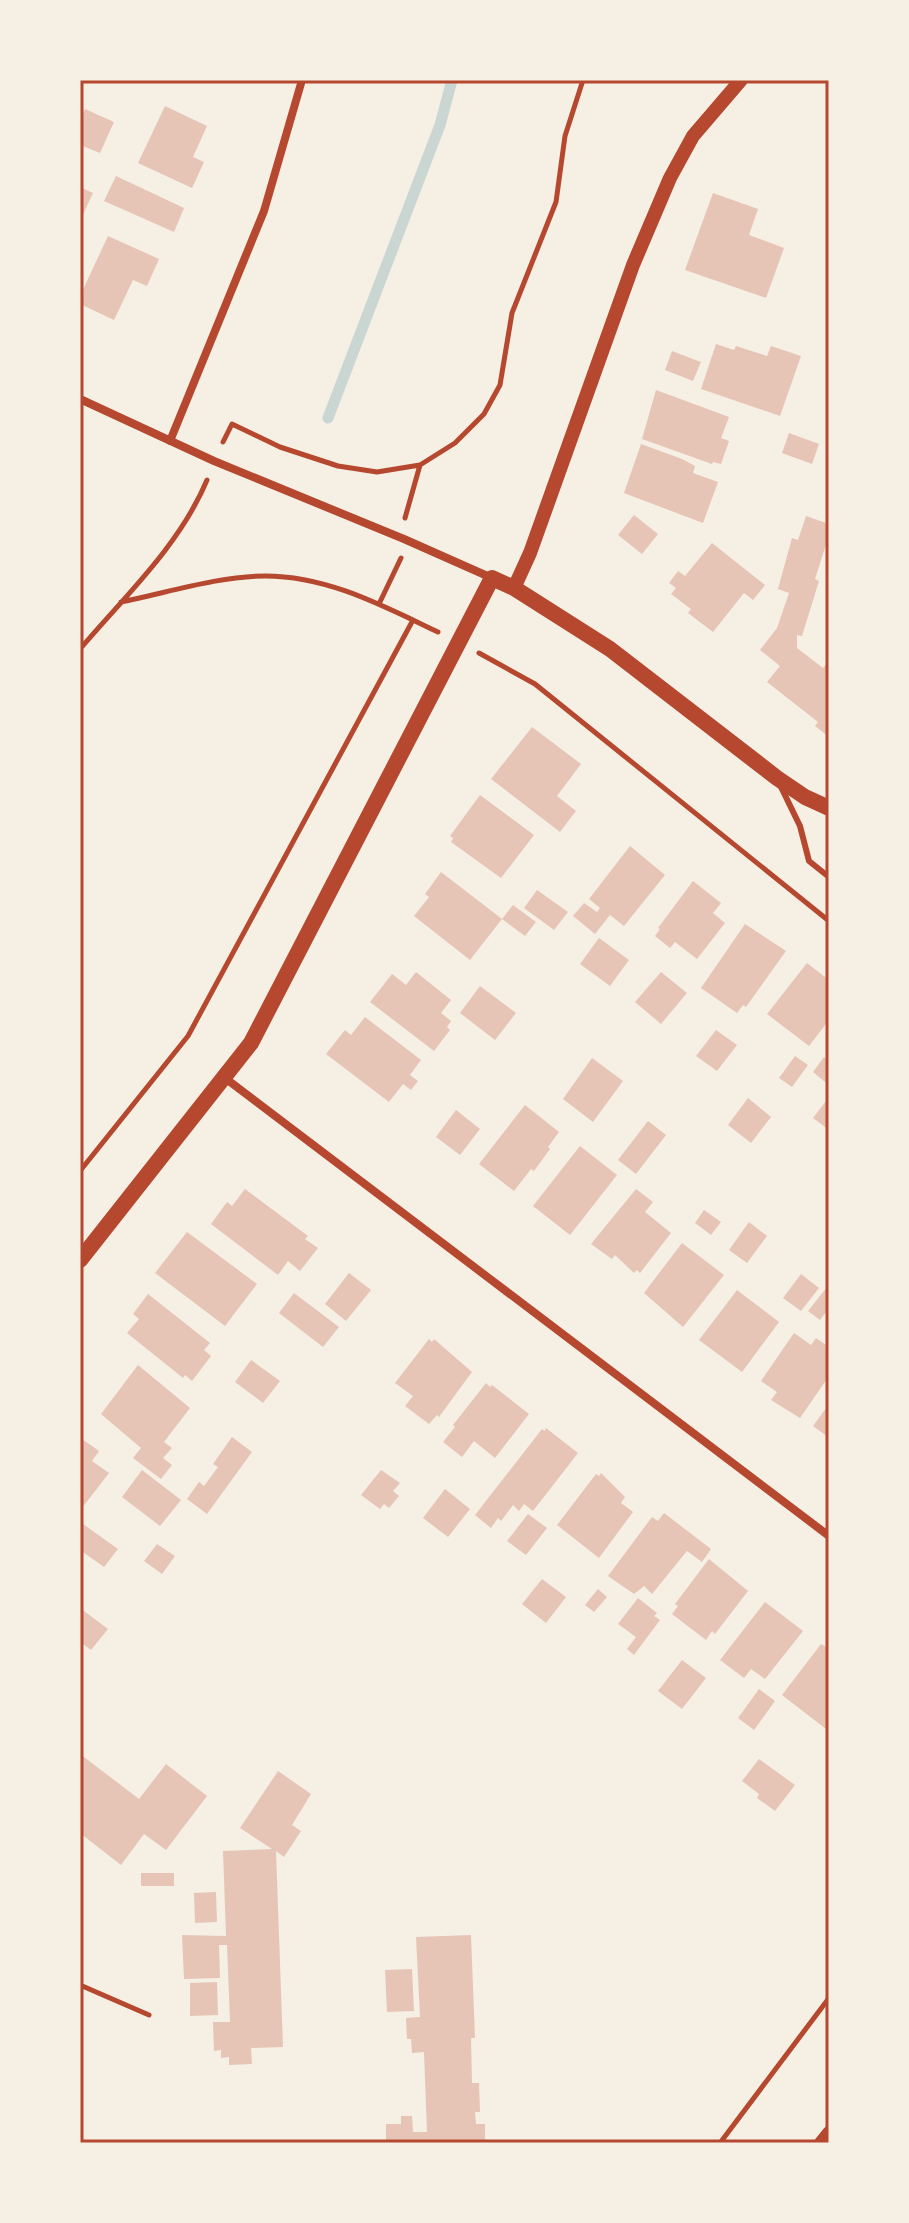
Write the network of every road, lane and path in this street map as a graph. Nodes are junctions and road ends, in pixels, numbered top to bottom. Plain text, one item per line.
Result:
1 (302, 80) edge
2 (583, 80) edge
3 (741, 80) edge
4 (80, 399) edge
5 (170, 441) junction
6 (214, 461) junction
7 (492, 578) junction
8 (514, 588) junction
9 (120, 603) junction
10 (413, 620) junction
11 (459, 642) junction
12 (80, 649) edge
13 (777, 778) junction
14 (829, 808) edge
15 (829, 877) edge
16 (829, 921) edge
17 (225, 1078) junction
18 (80, 1171) edge
19 (80, 1260) edge
20 (829, 1536) edge
21 (80, 1985) edge
22 (829, 1998) edge
23 (149, 2015) dead end
24 (829, 2133) edge
25 (720, 2143) edge
26 (821, 2143) edge

1 - 5 street
2 - 6 path
3 - 8 street
4 - 5 street
5 - 6 street
6 - 7 street
6 - 9 path
7 - 8 main road
7 - 11 main road
8 - 13 main road
9 - 10 path
9 - 12 path
10 - 11 path
10 - 18 path
11 - 16 path
11 - 17 main road
13 - 14 main road
13 - 15 lane
17 - 19 main road
17 - 20 street
21 - 23 path
22 - 25 path
24 - 26 street

